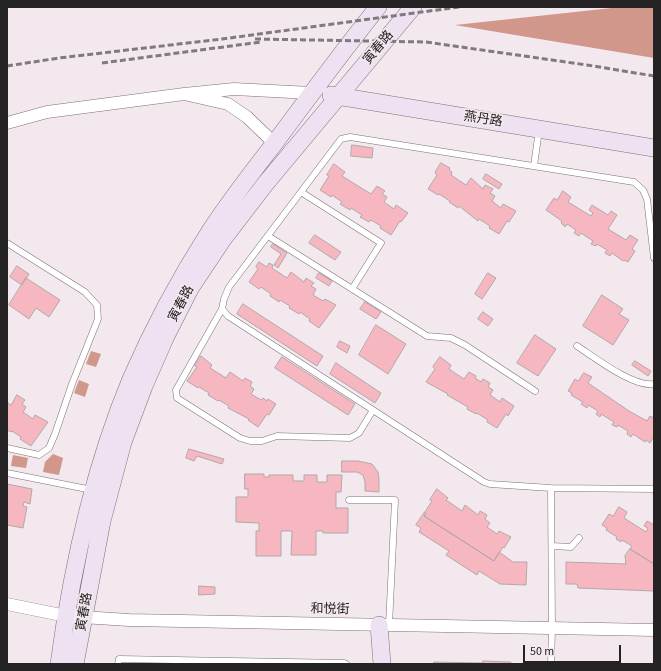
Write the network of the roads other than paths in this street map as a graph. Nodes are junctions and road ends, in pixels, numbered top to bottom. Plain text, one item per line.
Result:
1 (378, 7) edge
2 (413, 7) edge
3 (311, 93) junction
4 (184, 94) junction
5 (339, 95) junction
6 (7, 123) edge
7 (539, 129) junction
8 (274, 143) junction
9 (654, 148) edge
10 (534, 166) junction
11 (301, 192) junction
12 (268, 236) junction
13 (7, 243) edge
14 (654, 258) edge
15 (352, 289) junction
16 (222, 309) junction
17 (577, 346) dead end
18 (654, 384) edge
19 (535, 391) dead end
20 (373, 410) junction
21 (7, 448) edge
22 (7, 473) edge
23 (551, 488) junction
24 (654, 489) edge
25 (94, 491) junction
26 (349, 500) dead end
27 (579, 538) dead end
28 (552, 546) junction
29 (7, 604) edge
30 (66, 616) junction
31 (84, 617) junction
32 (384, 625) junction
33 (552, 629) junction
34 (654, 630) edge
35 (129, 662) edge
36 (59, 664) edge
37 (76, 664) edge
38 (118, 664) edge
39 (346, 664) edge
40 (382, 664) edge
41 (551, 664) edge

1 - 3 main road, 寅春路
2 - 5 main road, 寅春路
3 - 4 street
3 - 5 main road, 燕丹路
3 - 8 main road, 寅春路
4 - 6 street
4 - 8 street
5 - 7 main road, 燕丹路
5 - 31 main road, 寅春路
7 - 9 main road, 燕丹路
7 - 10 lane
8 - 25 main road, 寅春路
10 - 11 lane
10 - 14 lane
11 - 12 lane
11 - 15 lane
12 - 15 lane
12 - 16 lane
13 - 21 lane
15 - 19 lane
16 - 20 lane
16 - 20 lane
17 - 18 lane
20 - 23 lane
22 - 25 lane
23 - 24 lane
23 - 28 lane
25 - 30 main road, 寅春路
26 - 32 lane
27 - 28 lane
28 - 33 lane
29 - 30 street, 和悦街
30 - 31 street, 和悦街
30 - 36 main road, 寅春路
31 - 32 street, 和悦街
31 - 37 main road, 寅春路
32 - 33 street, 和悦街
32 - 40 main road
33 - 34 street, 和悦街
33 - 41 lane
35 - 38 lane
35 - 39 lane

